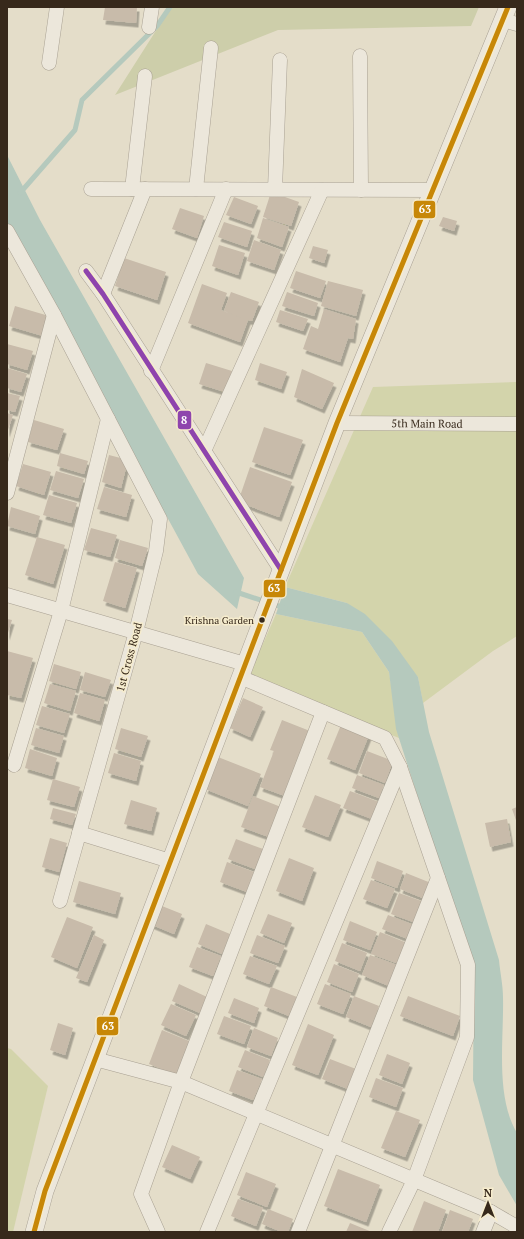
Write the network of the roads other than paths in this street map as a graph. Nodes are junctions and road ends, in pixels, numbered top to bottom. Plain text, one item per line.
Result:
1 (58, 7) edge
2 (152, 7) edge
3 (509, 17) edge
4 (149, 27) dead end
5 (211, 48) dead end
6 (360, 56) dead end
7 (280, 60) dead end
8 (49, 63) dead end
9 (144, 76) dead end
10 (91, 189) dead end
11 (139, 189) junction
12 (196, 189) junction
13 (226, 189) junction
14 (276, 190) junction
15 (322, 190) junction
16 (361, 190) junction
17 (433, 190) junction
18 (7, 231) edge
19 (86, 271) dead end
20 (103, 294) junction
21 (54, 315) junction
22 (151, 371) junction
23 (108, 419) junction
24 (337, 423) junction
25 (517, 424) edge
26 (204, 451) junction
27 (7, 493) edge
28 (279, 576) junction
29 (7, 595) edge
30 (61, 611) junction
31 (136, 632) junction
32 (243, 670) junction
33 (323, 712) junction
34 (14, 765) dead end
35 (400, 767) junction
36 (80, 833) junction
37 (170, 861) junction
38 (438, 878) junction
39 (60, 901) dead end
40 (95, 1059) junction
41 (181, 1082) junction
42 (256, 1114) junction
43 (332, 1146) junction
44 (414, 1180) junction
45 (491, 1212) junction
46 (517, 1227) edge
47 (34, 1232) edge
48 (158, 1232) edge
49 (207, 1232) edge
50 (298, 1232) edge
51 (389, 1232) edge
52 (483, 1232) edge

1 - 8 street
2 - 4 street
3 - 17 street
5 - 12 street
6 - 16 street
7 - 14 street
9 - 11 street
10 - 11 street
11 - 12 street
11 - 20 street
12 - 13 street
13 - 14 street
13 - 22 street
14 - 15 street
15 - 16 street
15 - 26 street
16 - 17 street
17 - 24 street
18 - 21 street, 1st Cross Road
19 - 20 street
20 - 22 street
21 - 23 street, 1st Cross Road
21 - 27 street
22 - 26 street
23 - 30 street
23 - 31 street, 1st Cross Road
24 - 25 street, 5th Main Road
24 - 28 street
26 - 28 street
28 - 32 street
29 - 30 street
30 - 31 street
30 - 34 street
31 - 32 street
31 - 36 street, 1st Cross Road
32 - 33 street
32 - 37 street
33 - 35 street
33 - 41 street
35 - 38 street
35 - 42 street
36 - 37 street
36 - 39 street, 1st Cross Road
37 - 40 street
38 - 43 street
38 - 44 street
40 - 41 street
40 - 47 street
41 - 42 street
41 - 48 street
42 - 43 street
42 - 49 street
43 - 44 street
43 - 50 street
44 - 45 street
44 - 51 street
45 - 46 street
45 - 52 street

